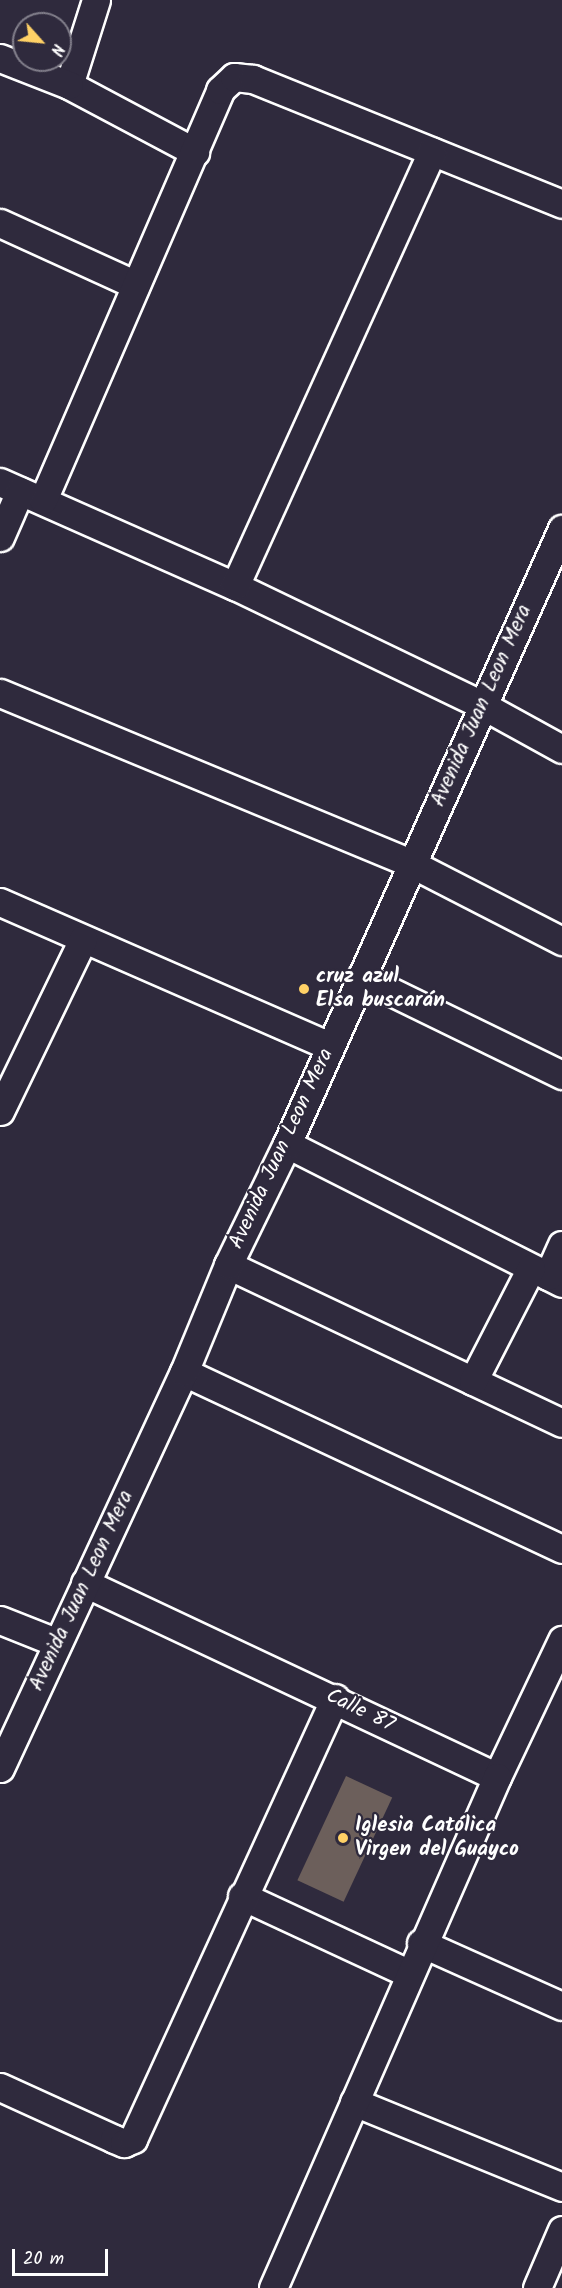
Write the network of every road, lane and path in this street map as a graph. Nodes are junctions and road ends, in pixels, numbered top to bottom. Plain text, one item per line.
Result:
1 (96, 0) edge
2 (0, 58) edge
3 (69, 86) junction
4 (195, 152) junction
5 (432, 152) junction
6 (562, 204) edge
7 (0, 223) edge
8 (136, 285) junction
9 (21, 491) edge
10 (562, 528) edge
11 (0, 537) edge
12 (236, 586) junction
13 (0, 693) edge
14 (482, 705) junction
15 (562, 749) edge
16 (410, 863) junction
17 (0, 902) edge
18 (83, 939) junction
19 (562, 941) edge
20 (361, 977) junction
21 (330, 1046) junction
22 (562, 1075) edge
23 (0, 1111) edge
24 (287, 1144) junction
25 (562, 1245) edge
26 (228, 1265) junction
27 (547, 1276) edge
28 (184, 1372) junction
29 (474, 1381) junction
30 (562, 1423) edge
31 (562, 1549) edge
32 (85, 1583) junction
33 (0, 1620) edge
34 (562, 1640) edge
35 (58, 1643) junction
36 (335, 1698) junction
37 (0, 1768) edge
38 (497, 1777) junction
39 (242, 1896) junction
40 (422, 1943) junction
41 (408, 1973) junction
42 (562, 2006) edge
43 (0, 2087) edge
44 (354, 2102) junction
45 (562, 2187) edge
46 (562, 2230) edge
47 (273, 2288) edge
48 (537, 2288) edge

1 - 3 street
2 - 3 street
3 - 4 street
4 - 5 street
4 - 8 street
5 - 6 street
5 - 12 street
7 - 8 street
8 - 9 street
9 - 11 street
9 - 12 street
10 - 14 street, Avenida Juan Leon Mera
12 - 14 street
13 - 16 street
14 - 15 street
14 - 16 street, Avenida Juan Leon Mera
16 - 19 street
16 - 20 street, Avenida Juan Leon Mera
17 - 18 street
18 - 21 street
18 - 23 street
20 - 21 street, Avenida Juan Leon Mera
20 - 22 street
21 - 24 street, Avenida Juan Leon Mera
24 - 26 street, Avenida Juan Leon Mera
24 - 27 street
25 - 27 street
26 - 28 street, Avenida Juan Leon Mera
26 - 29 street
27 - 29 street
28 - 31 street
28 - 32 street, Avenida Juan Leon Mera
29 - 30 street
32 - 35 street, Avenida Juan Leon Mera
32 - 36 street, Calle 87
33 - 35 street
34 - 38 street
35 - 37 street, Avenida Juan Leon Mera
36 - 38 street, Calle 87
36 - 39 street
38 - 40 street
39 - 41 street
39 - 43 street
40 - 41 street
40 - 42 street
41 - 44 street
44 - 45 street
44 - 47 street
46 - 48 street

